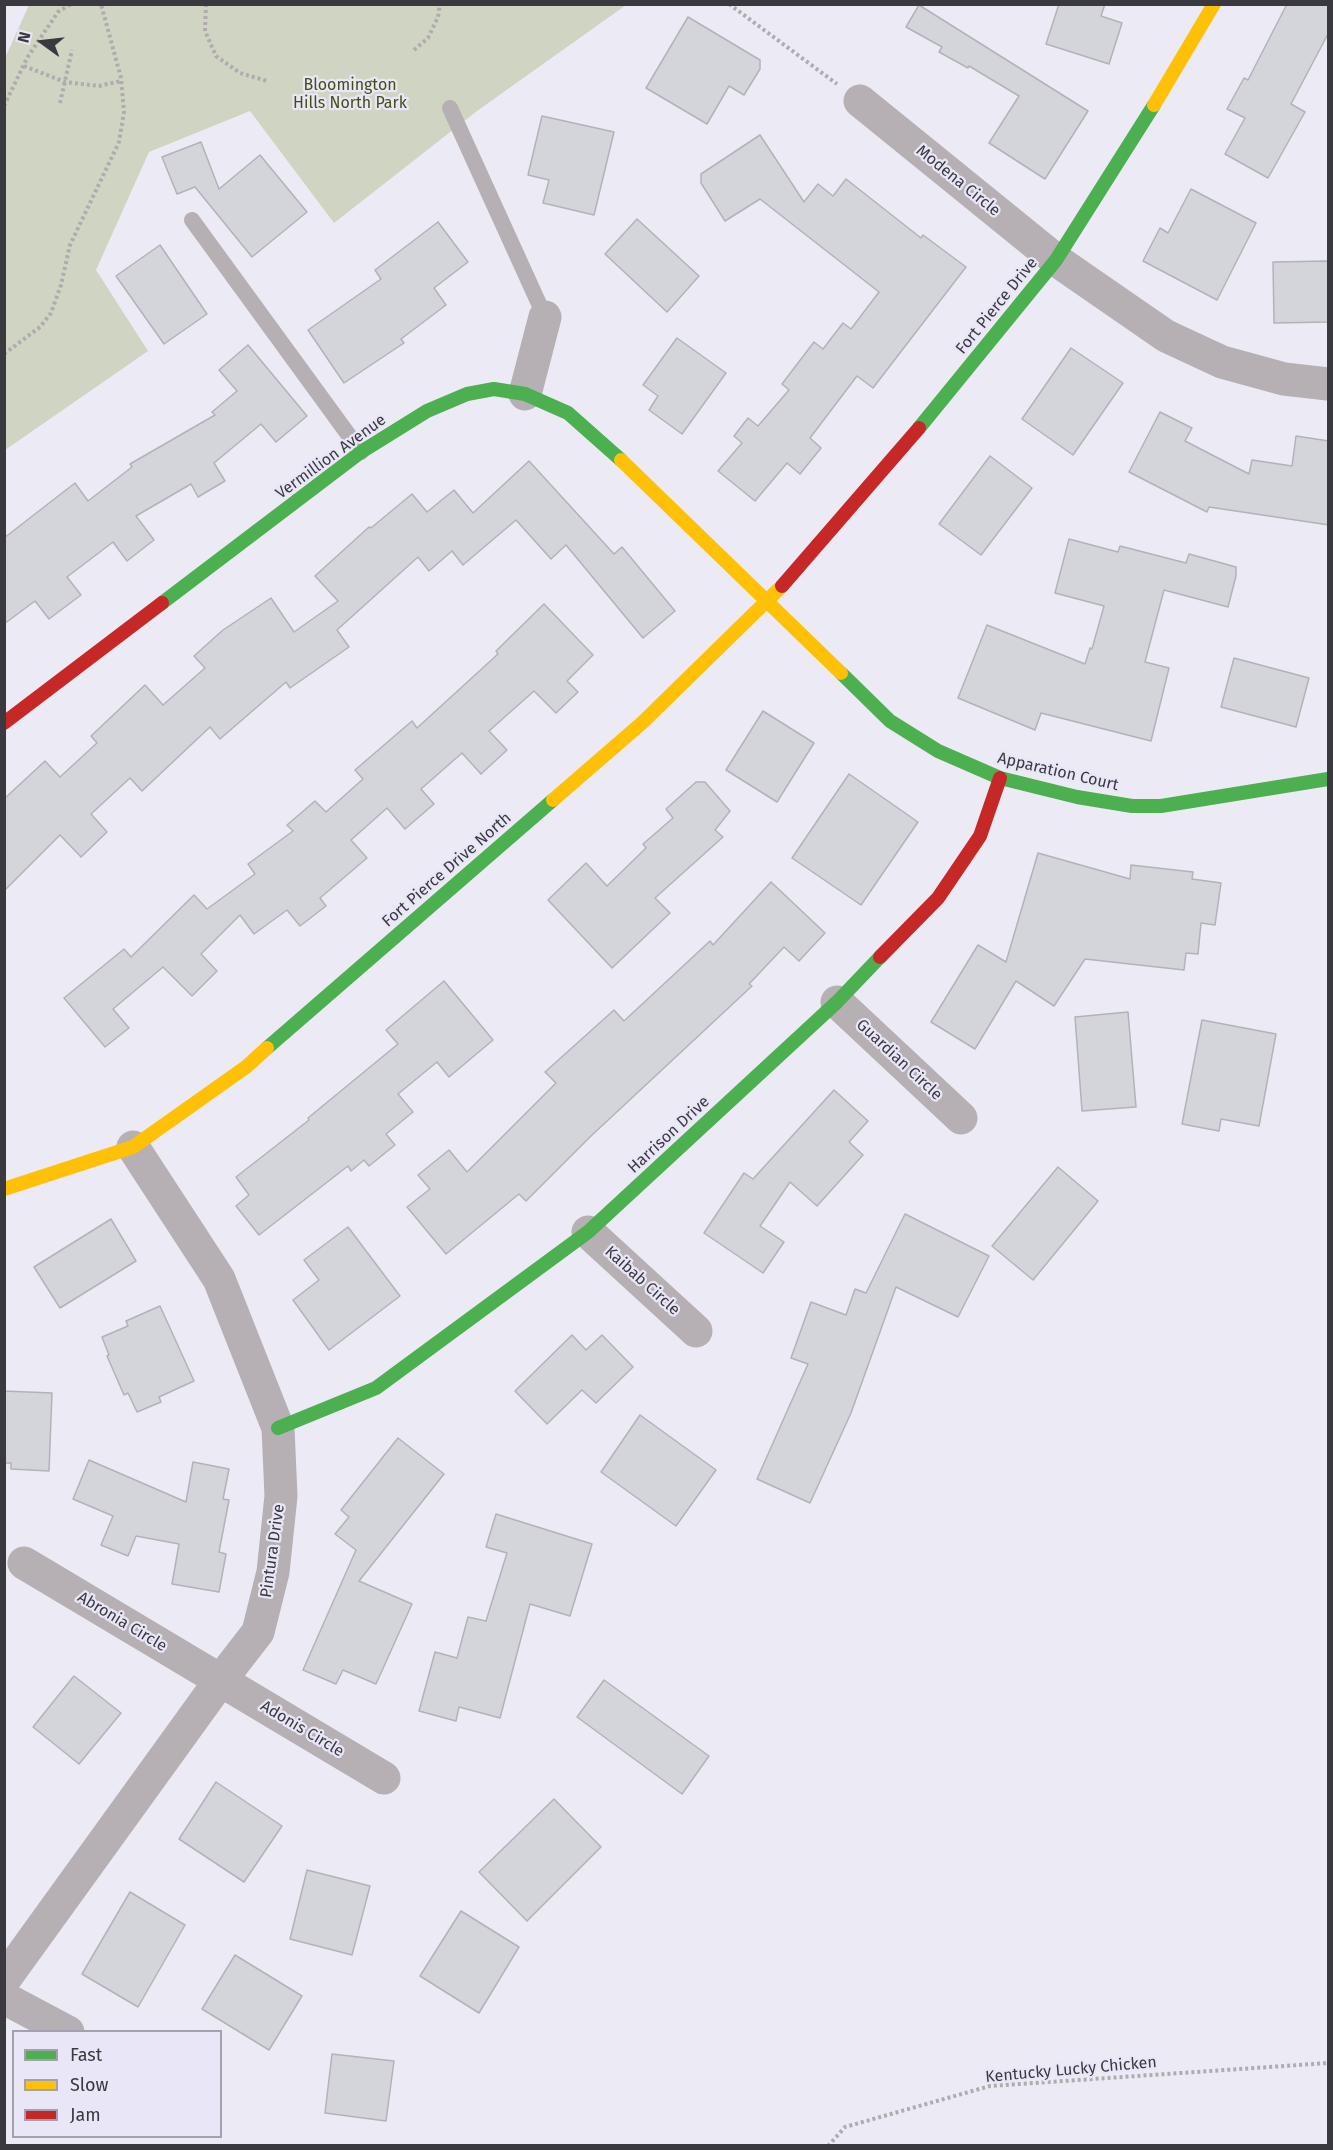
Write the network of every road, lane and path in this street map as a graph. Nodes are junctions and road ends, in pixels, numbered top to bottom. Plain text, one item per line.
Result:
1 (71, 4) edge
2 (101, 4) edge
3 (206, 4) edge
4 (440, 4) edge
5 (729, 4) edge
6 (1214, 4) edge
7 (72, 50) dead end
8 (414, 50) dead end
9 (24, 66) junction
10 (121, 81) junction
11 (267, 81) dead end
12 (65, 82) junction
13 (860, 101) joint
14 (60, 102) dead end
15 (4, 106) edge
16 (450, 108) dead end
17 (192, 220) dead end
18 (1056, 260) junction
19 (545, 317) joint
20 (4, 354) edge
21 (1329, 384) edge
22 (525, 394) junction
23 (361, 452) junction
24 (768, 601) junction
25 (4, 723) edge
26 (1000, 778) junction
27 (1329, 779) edge
28 (837, 1002) junction
29 (961, 1118) dead end
30 (133, 1147) junction
31 (4, 1189) edge
32 (588, 1232) junction
33 (696, 1331) dead end
34 (278, 1428) junction
35 (24, 1563) dead end
36 (220, 1681) junction
37 (384, 1778) dead end
38 (4, 1980) edge
39 (4, 1998) edge
40 (66, 2030) edge
41 (1329, 2063) edge
42 (828, 2145) edge

1 - 9 path
2 - 10 path
3 - 11 path
4 - 8 path
5 - 13 path
6 - 18 street, Fort Pierce Drive
7 - 12 path
9 - 12 path
9 - 15 path
10 - 12 path
10 - 20 path
12 - 14 path
13 - 18 street, Modena Circle
16 - 19 lane
17 - 23 lane
18 - 21 street, Modena Circle
18 - 24 street, Fort Pierce Drive
19 - 22 street
22 - 23 street, Vermillion Avenue
22 - 24 street, Vermillion Avenue
23 - 25 street, Vermillion Avenue
24 - 26 street, Apparation Court
24 - 30 street, Fort Pierce Drive North
26 - 27 street, Apparation Court
26 - 28 street, Harrison Drive
28 - 29 street, Guardian Circle
28 - 32 street, Harrison Drive
30 - 31 street, Fort Pierce Drive North
30 - 34 street, Pintura Drive
32 - 33 street, Kaibab Circle
32 - 34 street, Harrison Drive
34 - 36 street, Pintura Drive
35 - 36 street, Abronia Circle
36 - 37 street, Adonis Circle
36 - 38 street, Pintura Drive
39 - 40 street
41 - 42 path, Kentucky Lucky Chicken

